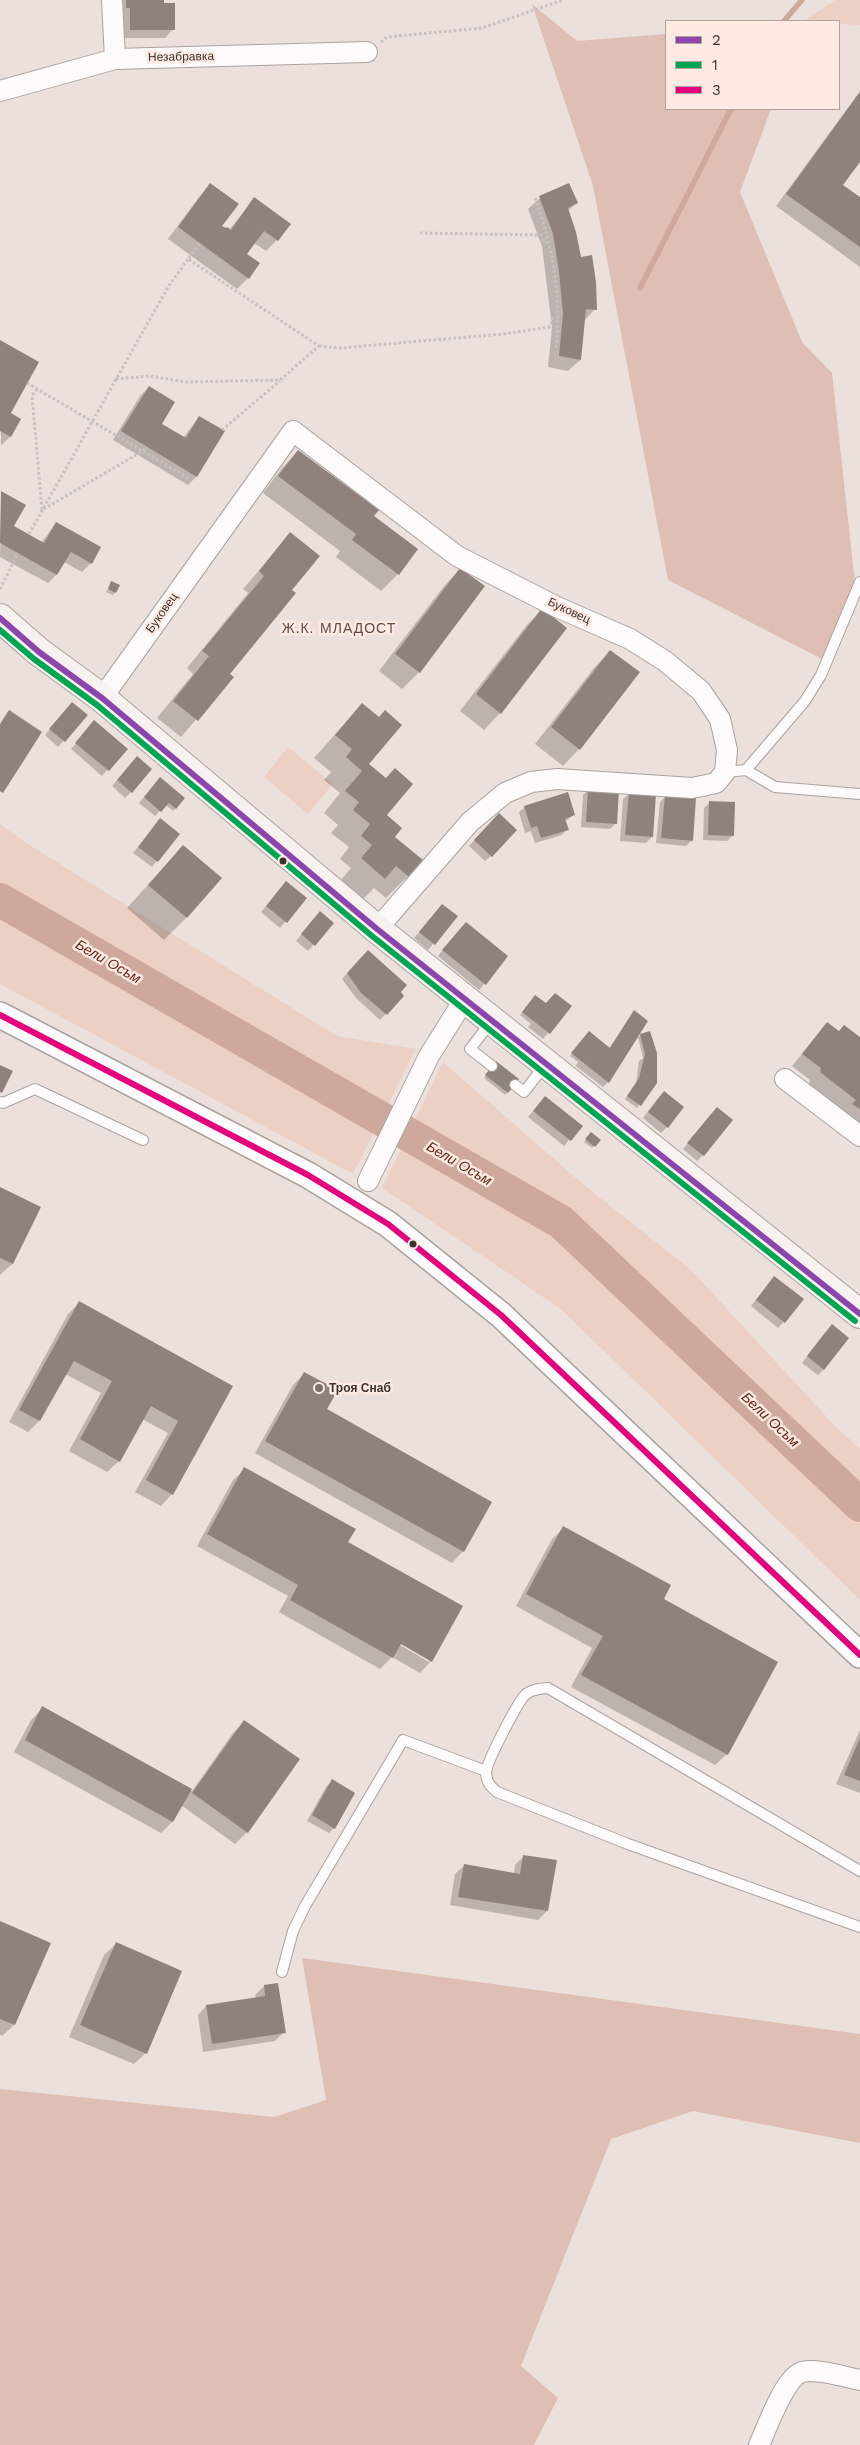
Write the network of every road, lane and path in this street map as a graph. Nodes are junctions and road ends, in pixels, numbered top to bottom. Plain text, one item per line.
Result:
1 (112, 0) edge
2 (564, 0) edge
3 (367, 52) joint
4 (115, 59) junction
5 (0, 90) edge
6 (535, 198) dead end
7 (420, 233) dead end
8 (550, 242) junction
9 (200, 243) dead end
10 (188, 259) junction
11 (559, 318) junction
12 (319, 346) junction
13 (556, 350) dead end
14 (116, 379) junction
15 (280, 380) junction
16 (27, 383) dead end
17 (37, 389) junction
18 (93, 421) junction
19 (222, 430) dead end
20 (148, 448) dead end
21 (144, 452) junction
22 (190, 479) dead end
23 (42, 510) junction
24 (29, 534) dead end
25 (18, 553) dead end
26 (860, 582) edge
27 (0, 589) edge
28 (0, 618) edge
29 (0, 629) edge
30 (39, 652) junction
31 (102, 698) junction
32 (746, 770) junction
33 (725, 772) junction
34 (860, 794) edge
35 (377, 929) junction
36 (464, 1000) junction
37 (0, 1015) edge
38 (491, 1021) junction
39 (545, 1065) junction
40 (492, 1066) dead end
41 (785, 1079) dead end
42 (515, 1085) dead end
43 (0, 1102) edge
44 (860, 1136) edge
45 (143, 1140) dead end
46 (368, 1181) dead end
47 (860, 1314) edge
48 (860, 1655) edge
49 (486, 1771) junction
50 (860, 1871) edge
51 (860, 1927) edge
52 (282, 1972) dead end
53 (860, 2380) edge
54 (759, 2445) edge

1 - 4 street
2 - 3 path
3 - 4 street, Незабравка
4 - 5 street, Незабравка
6 - 8 path
7 - 8 path
8 - 11 path
9 - 10 path
10 - 12 path
10 - 14 path
11 - 12 path
11 - 13 path
12 - 15 path
14 - 15 path
14 - 18 path
15 - 19 path
16 - 17 path
17 - 18 path
17 - 23 path
18 - 21 path
18 - 23 path
20 - 21 path
21 - 22 path
21 - 23 path
23 - 24 path
25 - 27 path
26 - 32 lane
28 - 30 main road
29 - 30 street
30 - 31 main road
31 - 33 street, Буковец
31 - 35 main road
32 - 33 lane
32 - 34 lane
33 - 35 street
35 - 36 main road
36 - 38 main road
36 - 46 street
37 - 48 street
38 - 39 main road
38 - 40 lane
39 - 42 lane
39 - 47 main road
41 - 44 street
43 - 45 lane
49 - 50 lane
49 - 51 lane
49 - 52 lane
53 - 54 street

